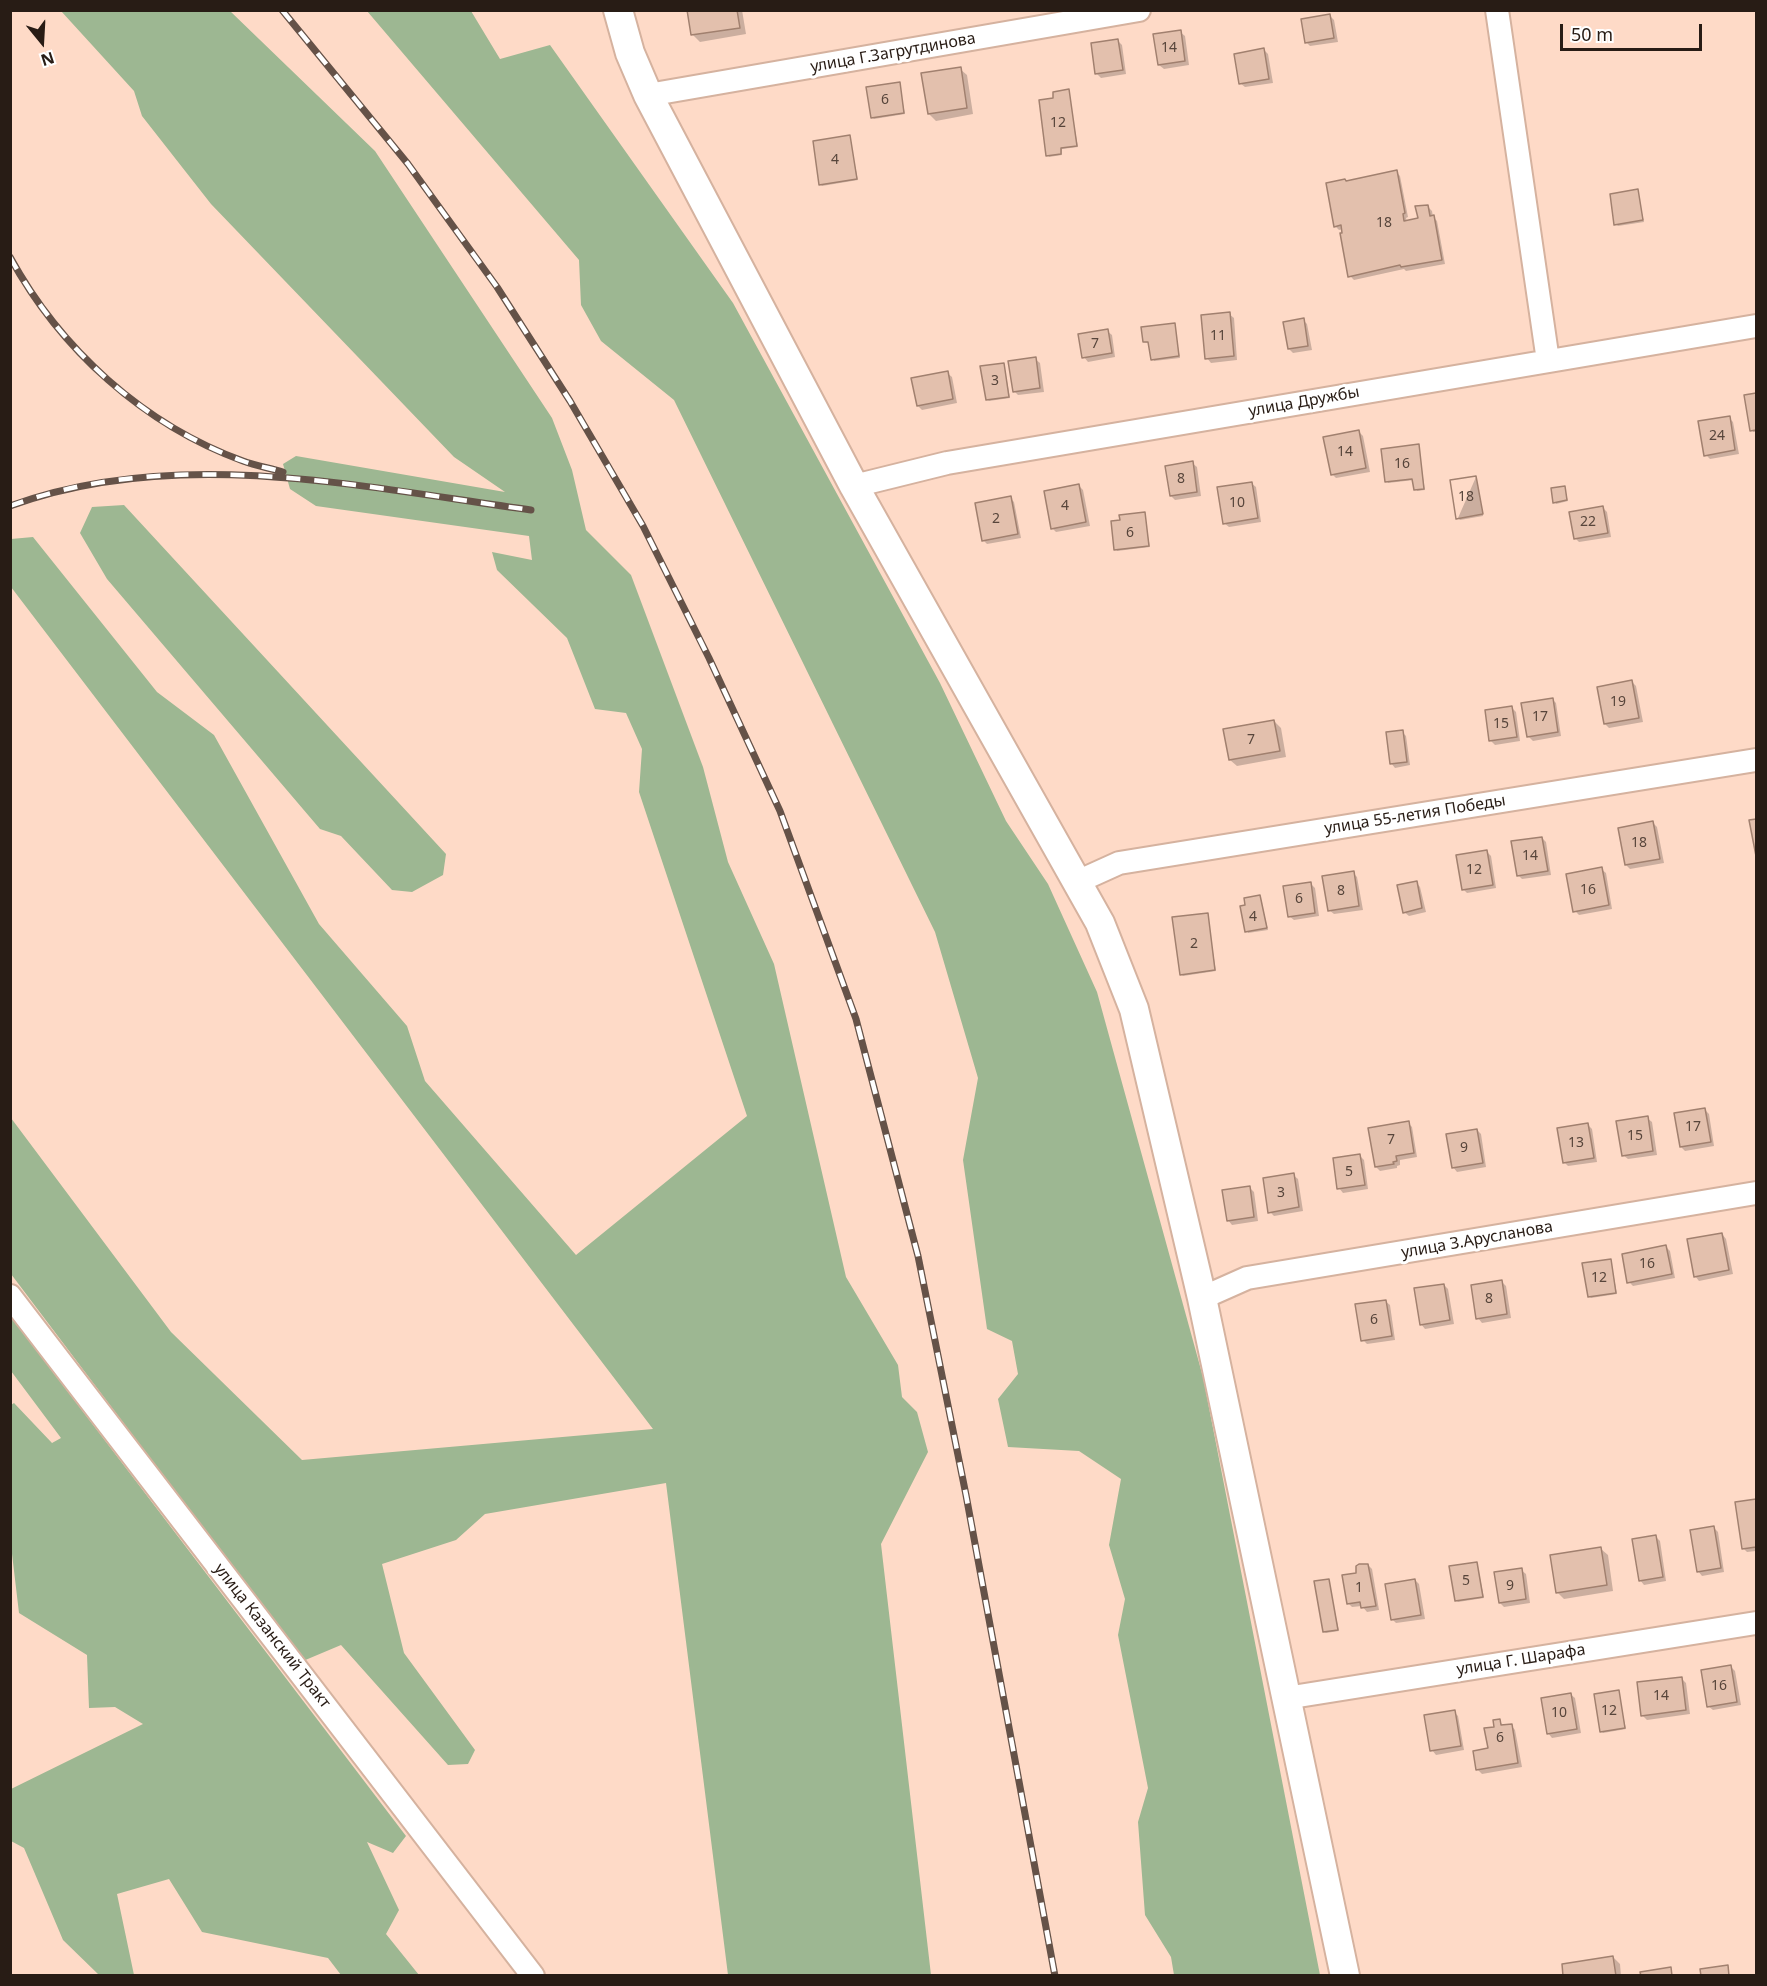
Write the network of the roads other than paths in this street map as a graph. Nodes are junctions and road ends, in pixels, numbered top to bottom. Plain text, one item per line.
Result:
1 (618, 10) edge
2 (1139, 10) edge
3 (1497, 10) edge
4 (648, 95) junction
5 (1756, 326) edge
6 (1548, 361) junction
7 (854, 486) junction
8 (1756, 760) edge
9 (1077, 882) junction
10 (1756, 1193) edge
11 (10, 1296) edge
12 (1202, 1298) junction
13 (1756, 1623) edge
14 (1286, 1698) junction
15 (533, 1976) edge
16 (1345, 1976) edge

1 - 4 street
2 - 4 street, улица Г.Загрутдинова
3 - 6 street
4 - 7 street
5 - 6 street, улица Дружбы
6 - 7 street, улица Дружбы
7 - 9 street
8 - 9 street, улица 55-летия Победы
9 - 12 street
10 - 12 street, улица З.Арусланова
11 - 15 street, улица Казанский Тракт
12 - 14 street
13 - 14 street, улица Г. Шарафа
14 - 16 street

